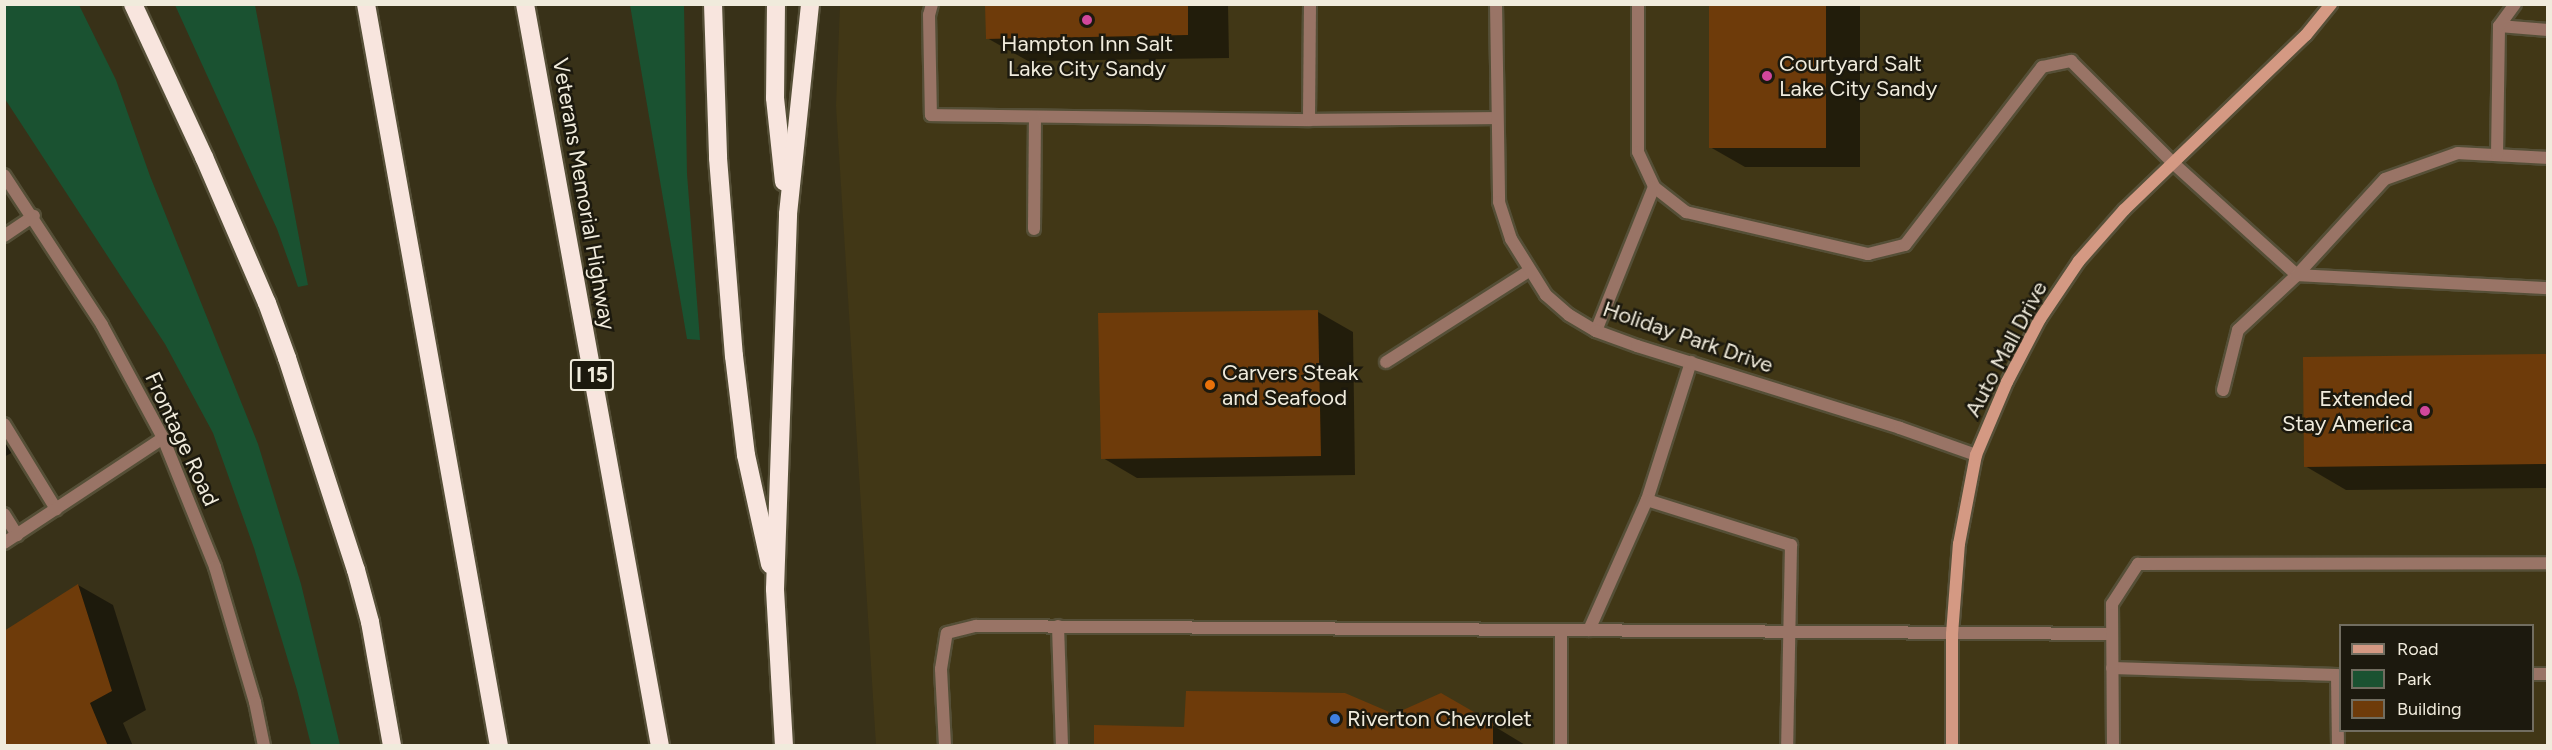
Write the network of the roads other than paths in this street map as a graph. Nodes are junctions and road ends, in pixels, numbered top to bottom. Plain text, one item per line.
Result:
1 (133, 4) edge
2 (366, 4) edge
3 (525, 4) edge
4 (713, 4) edge
5 (776, 4) edge
6 (810, 4) edge
7 (932, 4) edge
8 (1310, 4) edge
9 (1496, 4) edge
10 (1638, 4) edge
11 (2331, 4) edge
12 (2515, 4) edge
13 (2499, 26) junction
14 (2547, 30) edge
15 (1496, 117) junction
16 (1035, 118) junction
17 (1309, 120) junction
18 (2497, 155) junction
19 (2547, 158) edge
20 (2173, 163) junction
21 (4, 175) edge
22 (1654, 187) junction
23 (788, 214) junction
24 (34, 216) junction
25 (1034, 229) dead end
26 (4, 236) edge
27 (1529, 271) junction
28 (2296, 275) junction
29 (2547, 288) edge
30 (1596, 331) junction
31 (1386, 362) dead end
32 (1691, 362) junction
33 (2223, 390) dead end
34 (4, 424) edge
35 (163, 438) junction
36 (1976, 455) junction
37 (1647, 500) junction
38 (56, 509) junction
39 (4, 514) edge
40 (17, 535) junction
41 (4, 543) edge
42 (2547, 563) edge
43 (775, 589) junction
44 (1058, 626) junction
45 (1561, 630) junction
46 (1589, 630) junction
47 (1790, 631) junction
48 (1952, 634) junction
49 (2112, 634) junction
50 (2112, 669) junction
51 (2339, 675) edge
52 (264, 746) edge
53 (392, 746) edge
54 (499, 746) edge
55 (660, 746) edge
56 (784, 746) edge
57 (945, 746) edge
58 (1062, 746) edge
59 (1561, 746) edge
60 (1787, 746) edge
61 (1952, 746) edge
62 (2113, 746) edge
63 (2338, 746) edge

1 - 53 highway
2 - 54 highway
3 - 55 highway, Veterans Memorial Highway / I 15
4 - 43 highway
5 - 23 highway
6 - 23 highway
7 - 16 street
8 - 17 street
9 - 15 street, Holiday Park Drive
10 - 22 street
11 - 20 street, Auto Mall Drive
12 - 13 street
13 - 14 street
13 - 18 street
15 - 17 street
15 - 27 street, Holiday Park Drive
16 - 17 street
16 - 25 street
18 - 19 street
18 - 28 street
20 - 22 street
20 - 28 street
20 - 36 street, Auto Mall Drive
21 - 24 street, Frontage Road
22 - 30 street
23 - 43 highway
24 - 26 street
24 - 35 street, Frontage Road
27 - 30 street, Holiday Park Drive
27 - 31 street
28 - 29 street
28 - 33 street
30 - 32 street, Holiday Park Drive
32 - 36 street, Holiday Park Drive
32 - 37 street
34 - 38 street
35 - 38 street
35 - 52 street, Frontage Road
36 - 48 street, Auto Mall Drive
37 - 46 street
37 - 47 street
38 - 40 street
39 - 40 street
40 - 41 street
42 - 49 street
43 - 56 highway
44 - 45 street
44 - 57 street
44 - 58 street
45 - 46 street
45 - 59 street
46 - 47 street
47 - 48 street
47 - 60 street
48 - 49 street
48 - 61 street, Auto Mall Drive
49 - 50 street
50 - 51 street
50 - 62 street
51 - 63 street

